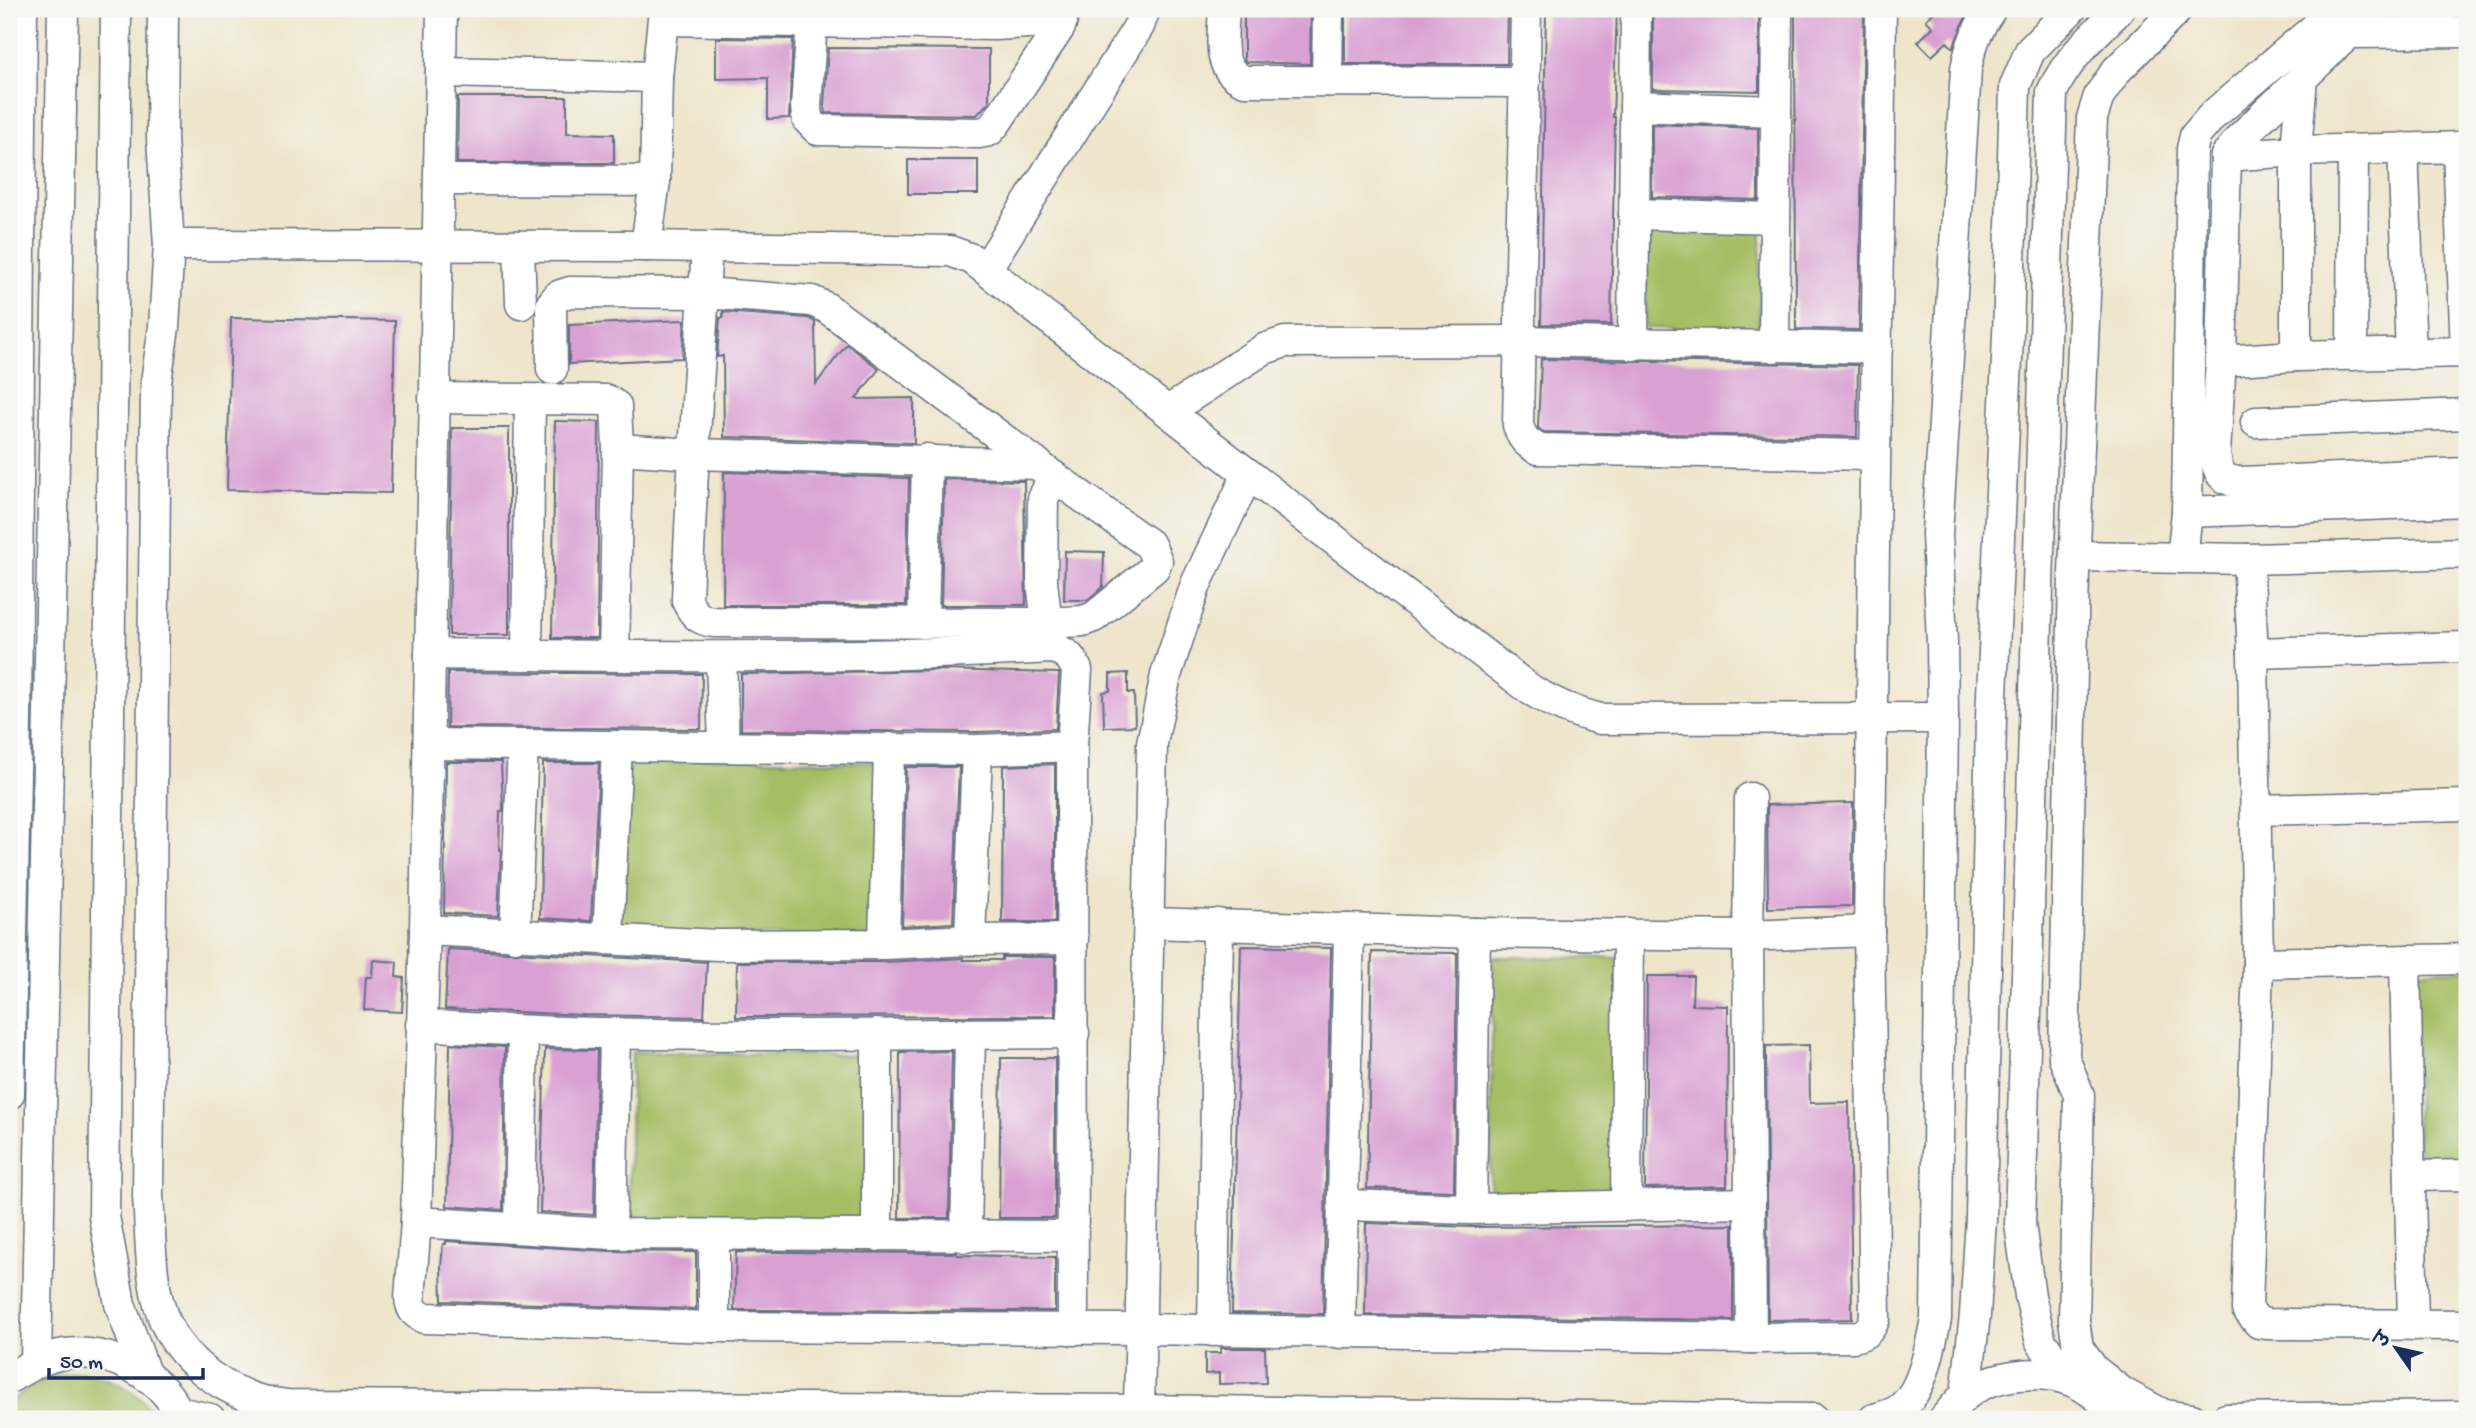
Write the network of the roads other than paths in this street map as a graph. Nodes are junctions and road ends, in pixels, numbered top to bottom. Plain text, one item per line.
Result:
1 (22, 9) edge
2 (63, 9) edge
3 (116, 9) edge
4 (163, 9) edge
5 (442, 9) edge
6 (1145, 9) edge
7 (1224, 9) edge
8 (1328, 9) edge
9 (1526, 9) edge
10 (1636, 9) edge
11 (1777, 9) edge
12 (1992, 9) edge
13 (2071, 9) edge
14 (2120, 9) edge
15 (2178, 9) edge
16 (2374, 9) edge
17 (664, 14) edge
18 (1062, 15) edge
19 (1887, 15) edge
20 (2344, 21) edge
21 (812, 22) junction
22 (2467, 32) edge
23 (441, 72) junction
24 (657, 77) junction
25 (2302, 78) junction
26 (1327, 81) junction
27 (1525, 82) junction
28 (1635, 106) junction
29 (1776, 111) junction
30 (2463, 147) edge
31 (2403, 148) junction
32 (2353, 149) junction
33 (2296, 151) junction
34 (2226, 156) junction
35 (440, 180) junction
36 (655, 181) junction
37 (14, 205) edge
38 (1634, 214) junction
39 (1775, 218) junction
40 (169, 245) junction
41 (439, 246) junction
42 (519, 246) junction
43 (646, 246) junction
44 (706, 248) junction
45 (986, 269) junction
46 (704, 293) junction
47 (521, 304) dead end
48 (1519, 341) junction
49 (1633, 345) junction
50 (1774, 347) junction
51 (1877, 348) junction
52 (2467, 352) edge
53 (2411, 354) junction
54 (2352, 355) junction
55 (2297, 356) junction
56 (2221, 361) junction
57 (552, 369) dead end
58 (434, 398) junction
59 (530, 400) junction
60 (1168, 411) junction
61 (2467, 414) edge
62 (2256, 422) dead end
63 (618, 449) junction
64 (694, 454) junction
65 (1873, 455) junction
66 (927, 459) junction
67 (1045, 470) junction
68 (2467, 473) edge
69 (1248, 474) junction
70 (2467, 501) edge
71 (2187, 512) junction
72 (2467, 553) edge
73 (2075, 556) junction
74 (2182, 558) junction
75 (2248, 559) junction
76 (923, 623) junction
77 (1047, 623) junction
78 (2467, 647) edge
79 (2253, 653) junction
80 (430, 654) junction
81 (614, 654) junction
82 (527, 655) junction
83 (721, 657) junction
84 (1943, 718) junction
85 (1870, 719) junction
86 (429, 744) junction
87 (523, 745) junction
88 (617, 746) junction
89 (724, 746) junction
90 (1072, 746) junction
91 (889, 748) junction
92 (977, 750) junction
93 (1750, 799) dead end
94 (2467, 805) edge
95 (2256, 810) junction
96 (1149, 923) junction
97 (1218, 924) junction
98 (1349, 929) junction
99 (425, 930) junction
100 (1869, 931) junction
101 (1475, 933) junction
102 (1628, 934) junction
103 (515, 936) junction
104 (1748, 936) junction
105 (608, 939) junction
106 (1073, 939) junction
107 (970, 940) junction
108 (884, 944) junction
109 (2467, 959) edge
110 (2405, 960) junction
111 (2258, 963) junction
112 (421, 1025) junction
113 (523, 1032) junction
114 (615, 1033) junction
115 (1074, 1033) junction
116 (877, 1034) junction
117 (970, 1034) junction
118 (9, 1094) edge
119 (148, 1163) junction
120 (105, 1167) junction
121 (2467, 1175) edge
122 (2410, 1176) junction
123 (1749, 1203) junction
124 (1344, 1205) junction
125 (1626, 1206) junction
126 (1471, 1209) junction
127 (416, 1222) junction
128 (520, 1227) junction
129 (611, 1234) junction
130 (715, 1236) junction
131 (877, 1236) junction
132 (1072, 1236) junction
133 (966, 1237) junction
134 (2413, 1325) junction
135 (2467, 1325) edge
136 (714, 1327) junction
137 (1140, 1329) junction
138 (1073, 1330) junction
139 (1213, 1331) junction
140 (1340, 1332) junction
141 (1751, 1338) junction
142 (36, 1362) junction
143 (146, 1376) junction
144 (9, 1378) edge
145 (2069, 1380) junction
146 (1966, 1394) junction
147 (1139, 1410) junction
148 (376, 1413) edge
149 (180, 1416) edge
150 (2467, 1416) edge
151 (210, 1419) edge
152 (1814, 1419) edge
153 (1874, 1419) edge
154 (1944, 1419) edge
155 (2120, 1419) edge
156 (2192, 1419) edge
157 (2226, 1419) edge

1 - 37 street
2 - 142 street
3 - 120 street
4 - 40 street
5 - 23 street
6 - 45 street
7 - 26 street
8 - 26 street
9 - 27 street
10 - 28 street
11 - 29 street
12 - 84 street
13 - 146 street
14 - 145 street
15 - 73 street
16 - 20 street
17 - 21 street
17 - 24 street
18 - 21 street
18 - 21 street
19 - 51 street
20 - 22 street
20 - 25 street
20 - 71 street
23 - 24 street
23 - 35 street
24 - 36 street
25 - 33 street
25 - 34 street
26 - 27 street
27 - 48 street
28 - 29 street
28 - 38 street
29 - 39 street
30 - 31 street
30 - 52 street
31 - 32 street
31 - 53 street
32 - 33 street
32 - 54 street
33 - 34 street
33 - 55 street
34 - 56 street
35 - 36 street
35 - 41 street
36 - 43 street
37 - 118 street
38 - 39 street
38 - 49 street
39 - 50 street
40 - 41 street
40 - 119 street
41 - 42 street
41 - 58 street
42 - 43 street
42 - 47 street
43 - 44 street
44 - 45 street
44 - 46 street
45 - 60 street
46 - 57 street
46 - 64 street
46 - 67 street
48 - 49 street
48 - 60 street
48 - 65 street
49 - 50 street
50 - 51 street
51 - 65 street
52 - 53 street
53 - 54 street
54 - 55 street
55 - 56 street
56 - 68 street
58 - 59 street
58 - 80 street
59 - 63 street
59 - 82 street
60 - 69 street
61 - 62 street
63 - 64 street
63 - 81 street
64 - 66 street
64 - 76 street
65 - 85 street
66 - 67 street
66 - 76 street
67 - 77 street
67 - 77 street
69 - 85 street
69 - 96 street
70 - 71 street
71 - 74 street
72 - 75 street
73 - 74 street
73 - 156 street
74 - 75 street
75 - 79 street
76 - 77 street
78 - 79 street
79 - 95 street
80 - 82 street
80 - 86 street
81 - 82 street
81 - 83 street
83 - 89 street
83 - 90 street
84 - 85 street
84 - 153 street
85 - 100 street
86 - 87 street
86 - 99 street
87 - 88 street
87 - 103 street
88 - 89 street
88 - 105 street
89 - 91 street
90 - 92 street
90 - 106 street
91 - 92 street
91 - 108 street
92 - 107 street
93 - 104 street
94 - 95 street
95 - 111 street
96 - 97 street
96 - 137 street
97 - 98 street
97 - 139 street
98 - 101 street
98 - 124 street
99 - 103 street
99 - 112 street
100 - 104 street
100 - 141 street
101 - 102 street
101 - 126 street
102 - 104 street
102 - 125 street
103 - 105 street
104 - 123 street
105 - 108 street
106 - 107 street
106 - 115 street
107 - 108 street
109 - 110 street
110 - 111 street
110 - 122 street
111 - 134 street
112 - 113 street
112 - 127 street
113 - 114 street
113 - 128 street
114 - 116 street
114 - 129 street
115 - 117 street
115 - 132 street
116 - 117 street
116 - 131 street
117 - 133 street
119 - 120 street
119 - 148 street
120 - 143 street
121 - 122 street
122 - 134 street
123 - 125 street
123 - 141 street
124 - 126 street
124 - 140 street
125 - 126 street
127 - 128 street
127 - 136 street
128 - 129 street
129 - 130 street
130 - 131 street
130 - 136 street
131 - 133 street
132 - 133 street
132 - 138 street
134 - 135 street
136 - 138 street
137 - 138 street
137 - 139 street
137 - 147 street
139 - 140 street
140 - 141 street
142 - 143 street
142 - 144 street
143 - 149 street
145 - 146 street
145 - 155 street
146 - 154 street
147 - 148 street
147 - 152 street
149 - 151 street
150 - 157 street

